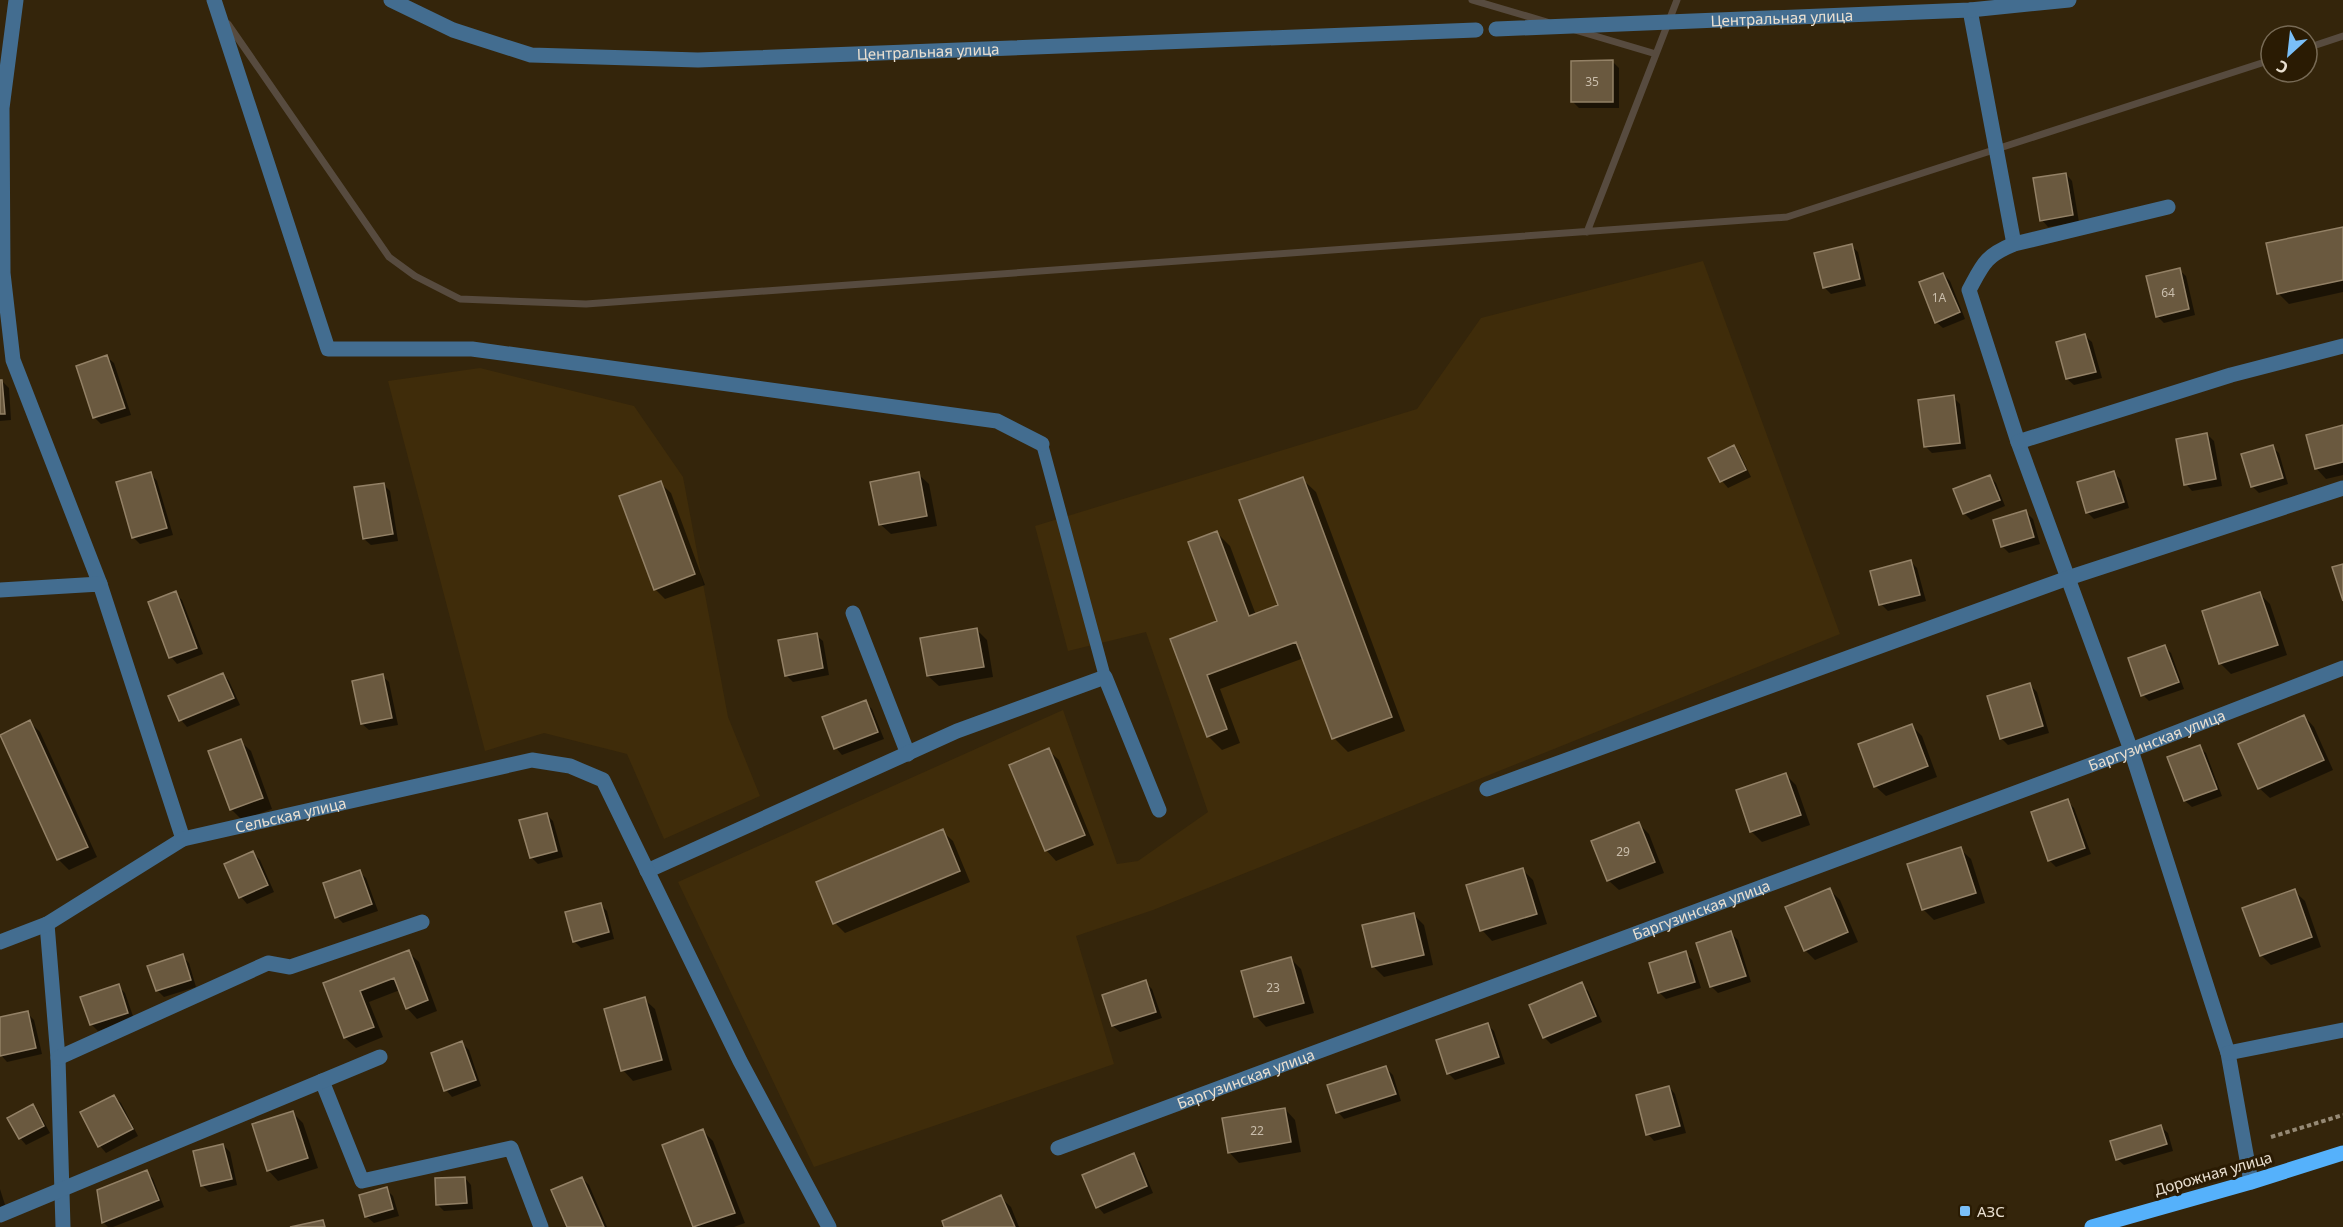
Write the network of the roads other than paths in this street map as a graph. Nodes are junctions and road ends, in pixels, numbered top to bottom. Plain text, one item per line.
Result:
1 (16, 0) edge
2 (214, 0) edge
3 (391, 0) edge
4 (2069, 0) edge
5 (1970, 10) junction
6 (1496, 29) dead end
7 (1476, 30) dead end
8 (2168, 207) dead end
9 (2014, 244) junction
10 (2343, 346) edge
11 (6, 359) edge
12 (2018, 442) junction
13 (1042, 444) joint
14 (2343, 488) edge
15 (2068, 578) junction
16 (99, 584) junction
17 (0, 590) edge
18 (853, 613) dead end
19 (2343, 668) edge
20 (1105, 677) junction
21 (2131, 750) junction
22 (908, 754) junction
23 (1486, 789) dead end
24 (1158, 810) dead end
25 (183, 839) junction
26 (647, 871) junction
27 (422, 922) dead end
28 (47, 924) junction
29 (0, 942) edge
30 (2343, 1030) edge
31 (2228, 1053) junction
32 (380, 1056) dead end
33 (58, 1058) junction
34 (322, 1081) junction
35 (1058, 1148) dead end
36 (2343, 1153) edge
37 (2251, 1182) junction
38 (61, 1189) junction
39 (0, 1215) edge
40 (63, 1227) edge
41 (541, 1227) edge
42 (829, 1227) edge
43 (2092, 1227) edge

1 - 11 street
2 - 13 street
3 - 7 street, Центральная улица
4 - 5 street, Центральная улица
5 - 6 street, Центральная улица
5 - 9 street
8 - 9 street
9 - 12 street
10 - 12 street
11 - 16 street
12 - 15 street
13 - 20 lane
14 - 15 street
15 - 21 street
15 - 23 street
16 - 17 street
16 - 25 street
18 - 22 street
19 - 21 street, Баргузинская улица
20 - 22 street
20 - 24 street
21 - 31 street
21 - 35 street, Баргузинская улица
22 - 26 street
25 - 26 street, Сельская улица
25 - 28 street, Сельская улица
26 - 42 street
27 - 33 street
28 - 29 street, Сельская улица
28 - 33 street
30 - 31 street
31 - 37 street
32 - 34 street
33 - 38 street
34 - 38 street
34 - 41 street
36 - 37 main road, Дорожная улица
37 - 43 main road, Дорожная улица
38 - 39 street
38 - 40 street

